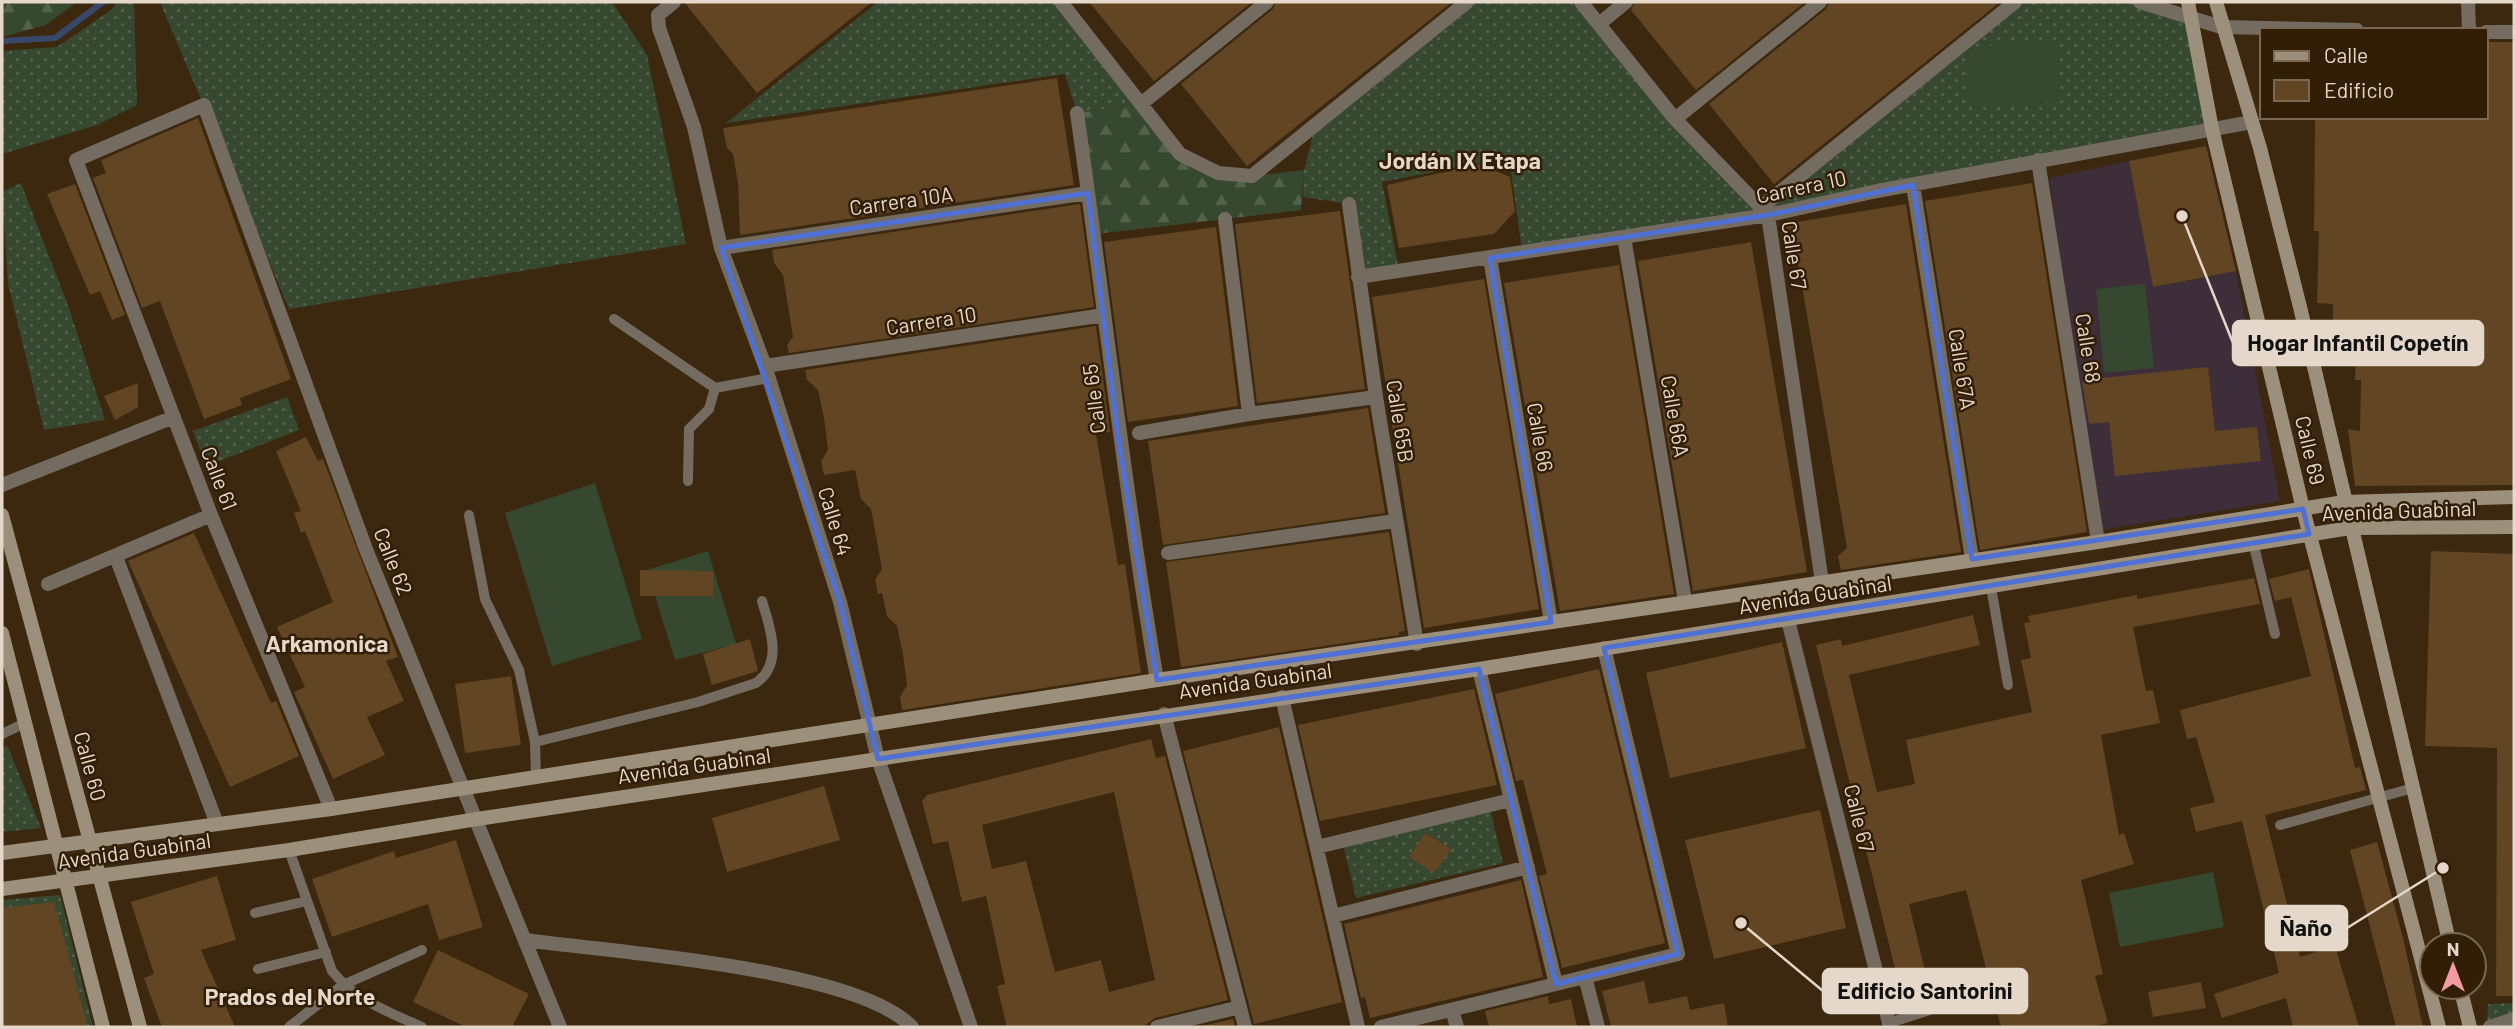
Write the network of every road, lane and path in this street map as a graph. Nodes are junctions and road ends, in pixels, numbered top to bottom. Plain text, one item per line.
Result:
1 (674, 2) edge
2 (1267, 2) edge
3 (1467, 2) edge
4 (1581, 2) edge
5 (1626, 2) edge
6 (1820, 2) edge
7 (2015, 2) edge
8 (2140, 2) edge
9 (2188, 2) edge
10 (2216, 2) edge
11 (2468, 2) edge
12 (1067, 4) edge
13 (2192, 20) junction
14 (1599, 24) junction
15 (2221, 27) junction
16 (2266, 28) edge
17 (2469, 28) edge
18 (2488, 32) edge
19 (2514, 32) edge
20 (1142, 104) junction
21 (1077, 113) dead end
22 (1675, 118) junction
23 (2252, 122) junction
24 (2212, 129) junction
25 (76, 160) joint
26 (2038, 160) junction
27 (1913, 186) junction
28 (1088, 193) junction
29 (1349, 204) dead end
30 (1764, 212) junction
31 (1225, 219) dead end
32 (1624, 237) junction
33 (721, 248) junction
34 (1490, 258) junction
35 (1358, 277) junction
36 (1104, 315) junction
37 (614, 319) dead end
38 (767, 372) junction
39 (715, 388) junction
40 (1376, 397) junction
41 (1249, 414) junction
42 (174, 417) junction
43 (1139, 433) dead end
44 (688, 481) dead end
45 (2, 485) edge
46 (2514, 497) edge
47 (2344, 502) junction
48 (2303, 509) junction
49 (2, 515) edge
50 (211, 515) junction
51 (469, 515) dead end
52 (1395, 521) junction
53 (2514, 527) edge
54 (2350, 528) junction
55 (2309, 534) junction
56 (2098, 542) junction
57 (2254, 546) junction
58 (1168, 553) dead end
59 (116, 557) junction
60 (1972, 559) junction
61 (1822, 582) junction
62 (48, 584) dead end
63 (1991, 587) junction
64 (762, 601) dead end
65 (1685, 601) junction
66 (1788, 620) junction
67 (1551, 622) junction
68 (2, 633) edge
69 (2275, 634) dead end
70 (1418, 644) junction
71 (1604, 648) junction
72 (1479, 669) junction
73 (1157, 680) junction
74 (2008, 685) dead end
75 (1282, 697) junction
76 (1164, 714) junction
77 (25, 723) junction
78 (872, 727) junction
79 (2, 734) edge
80 (535, 743) junction
81 (878, 759) junction
82 (536, 778) junction
83 (2413, 788) junction
84 (466, 789) junction
85 (2379, 799) junction
86 (1511, 800) junction
87 (331, 809) junction
88 (477, 818) junction
89 (217, 824) junction
90 (2280, 825) dead end
91 (89, 842) junction
92 (57, 846) junction
93 (1317, 847) junction
94 (289, 850) junction
95 (2, 853) edge
96 (1528, 867) junction
97 (99, 876) junction
98 (65, 880) junction
99 (2, 889) edge
100 (307, 901) junction
101 (255, 913) dead end
102 (1333, 916) junction
103 (2447, 931) edge
104 (525, 940) junction
105 (422, 950) dead end
106 (326, 952) junction
107 (258, 969) dead end
108 (1585, 977) junction
109 (1556, 984) junction
110 (343, 985) junction
111 (1961, 1000) dead end
112 (2464, 1001) edge
113 (1240, 1007) junction
114 (1452, 1010) junction
115 (2514, 1019) edge
116 (1890, 1025) edge
117 (103, 1027) edge
118 (140, 1027) edge
119 (289, 1027) edge
120 (422, 1027) edge
121 (560, 1027) edge
122 (912, 1027) edge
123 (971, 1027) edge
124 (1157, 1027) edge
125 (1245, 1027) edge
126 (1358, 1027) edge
127 (1381, 1027) edge
128 (1457, 1027) edge
129 (1598, 1027) edge
130 (2439, 1027) edge
131 (2470, 1027) edge
132 (2490, 1027) edge

1 - 33 street, Calle 64
2 - 20 street
3 - 20 street
4 - 14 street, Calle 67
5 - 14 street
6 - 22 street
7 - 30 street
8 - 13 street
9 - 13 main road, Calle 69
10 - 15 main road, Calle 69
11 - 17 street
12 - 20 street
13 - 15 street
13 - 24 main road, Calle 69
14 - 22 street, Calle 67
15 - 16 street
15 - 23 main road, Calle 69
18 - 19 street
21 - 28 street, Calle 65
22 - 30 street, Calle 67
23 - 24 street, Carrera 10
23 - 47 main road, Calle 69
24 - 26 street, Carrera 10
24 - 48 main road, Calle 69
25 - 42 street, Calle 61
25 - 84 street, Calle 62
26 - 27 street, Carrera 10
26 - 56 street, Calle 68
27 - 30 street, Carrera 10
27 - 60 street, Calle 67A
28 - 33 street, Carrera 10A
28 - 36 street, Calle 65
29 - 35 street, Calle 65B
30 - 32 street, Carrera 10
30 - 61 street, Calle 67
31 - 41 street
32 - 34 street, Carrera 10
32 - 65 street, Calle 66A
33 - 38 street, Calle 64
34 - 35 street, Carrera 10
34 - 67 street, Calle 66
35 - 40 street, Calle 65B
36 - 38 street, Carrera 10
36 - 73 street, Calle 65
37 - 39 lane
38 - 39 lane
38 - 78 street, Calle 64
39 - 44 lane
40 - 41 street
40 - 52 street, Calle 65B
41 - 43 street
42 - 45 street
42 - 50 street, Calle 61
46 - 47 main road, Avenida Guabinal
47 - 48 main road, Avenida Guabinal
47 - 54 main road, Calle 69
48 - 55 main road, Calle 69
48 - 56 main road, Avenida Guabinal
49 - 91 main road, Calle 60
50 - 59 street
50 - 87 street, Calle 61
51 - 80 lane
52 - 58 street
52 - 70 street, Calle 65B
53 - 54 main road, Avenida Guabinal
54 - 55 main road, Avenida Guabinal
54 - 83 main road, Calle 69
55 - 57 main road, Avenida Guabinal
55 - 85 main road, Calle 69
56 - 60 main road, Avenida Guabinal
57 - 63 main road, Avenida Guabinal
57 - 69 lane
59 - 62 street
59 - 89 street
60 - 61 main road, Avenida Guabinal
61 - 65 main road, Avenida Guabinal
63 - 66 main road, Avenida Guabinal
63 - 74 lane
64 - 80 lane
65 - 67 main road, Avenida Guabinal
66 - 71 main road, Avenida Guabinal
66 - 116 street, Calle 67
67 - 70 main road, Avenida Guabinal
68 - 77 main road
70 - 73 main road, Avenida Guabinal
71 - 72 main road, Avenida Guabinal
71 - 108 street
72 - 75 main road, Avenida Guabinal
72 - 86 street
73 - 78 main road, Avenida Guabinal
75 - 76 main road, Avenida Guabinal
75 - 93 street
76 - 81 main road, Avenida Guabinal
76 - 113 street
77 - 79 lane
77 - 92 main road
78 - 81 street, Calle 64
78 - 82 main road, Avenida Guabinal
80 - 82 lane
81 - 88 main road, Avenida Guabinal
81 - 123 street, Calle 64
82 - 84 main road, Avenida Guabinal
83 - 85 lane
83 - 103 main road, Calle 69
84 - 87 main road, Avenida Guabinal
84 - 88 street, Calle 62
85 - 90 lane
85 - 130 main road, Calle 69
86 - 93 street
86 - 96 street
87 - 89 main road, Avenida Guabinal
88 - 94 main road, Avenida Guabinal
88 - 104 street, Calle 62
89 - 91 main road, Avenida Guabinal
91 - 92 main road, Avenida Guabinal
91 - 97 main road, Calle 60
92 - 95 main road, Avenida Guabinal
92 - 98 main road
93 - 102 street
94 - 97 main road, Avenida Guabinal
94 - 100 lane
96 - 102 street
96 - 109 street
97 - 98 main road, Avenida Guabinal
97 - 118 main road, Calle 60
98 - 99 main road, Avenida Guabinal
98 - 117 main road
100 - 101 lane
100 - 106 lane
102 - 126 street
104 - 121 street, Calle 62
104 - 122 street
105 - 110 lane
106 - 107 lane
106 - 110 lane
108 - 109 street
108 - 129 street
109 - 114 street
110 - 119 lane
110 - 120 lane
111 - 116 lane
112 - 131 main road
113 - 124 street
113 - 125 street
114 - 127 street
114 - 128 street
115 - 132 street

